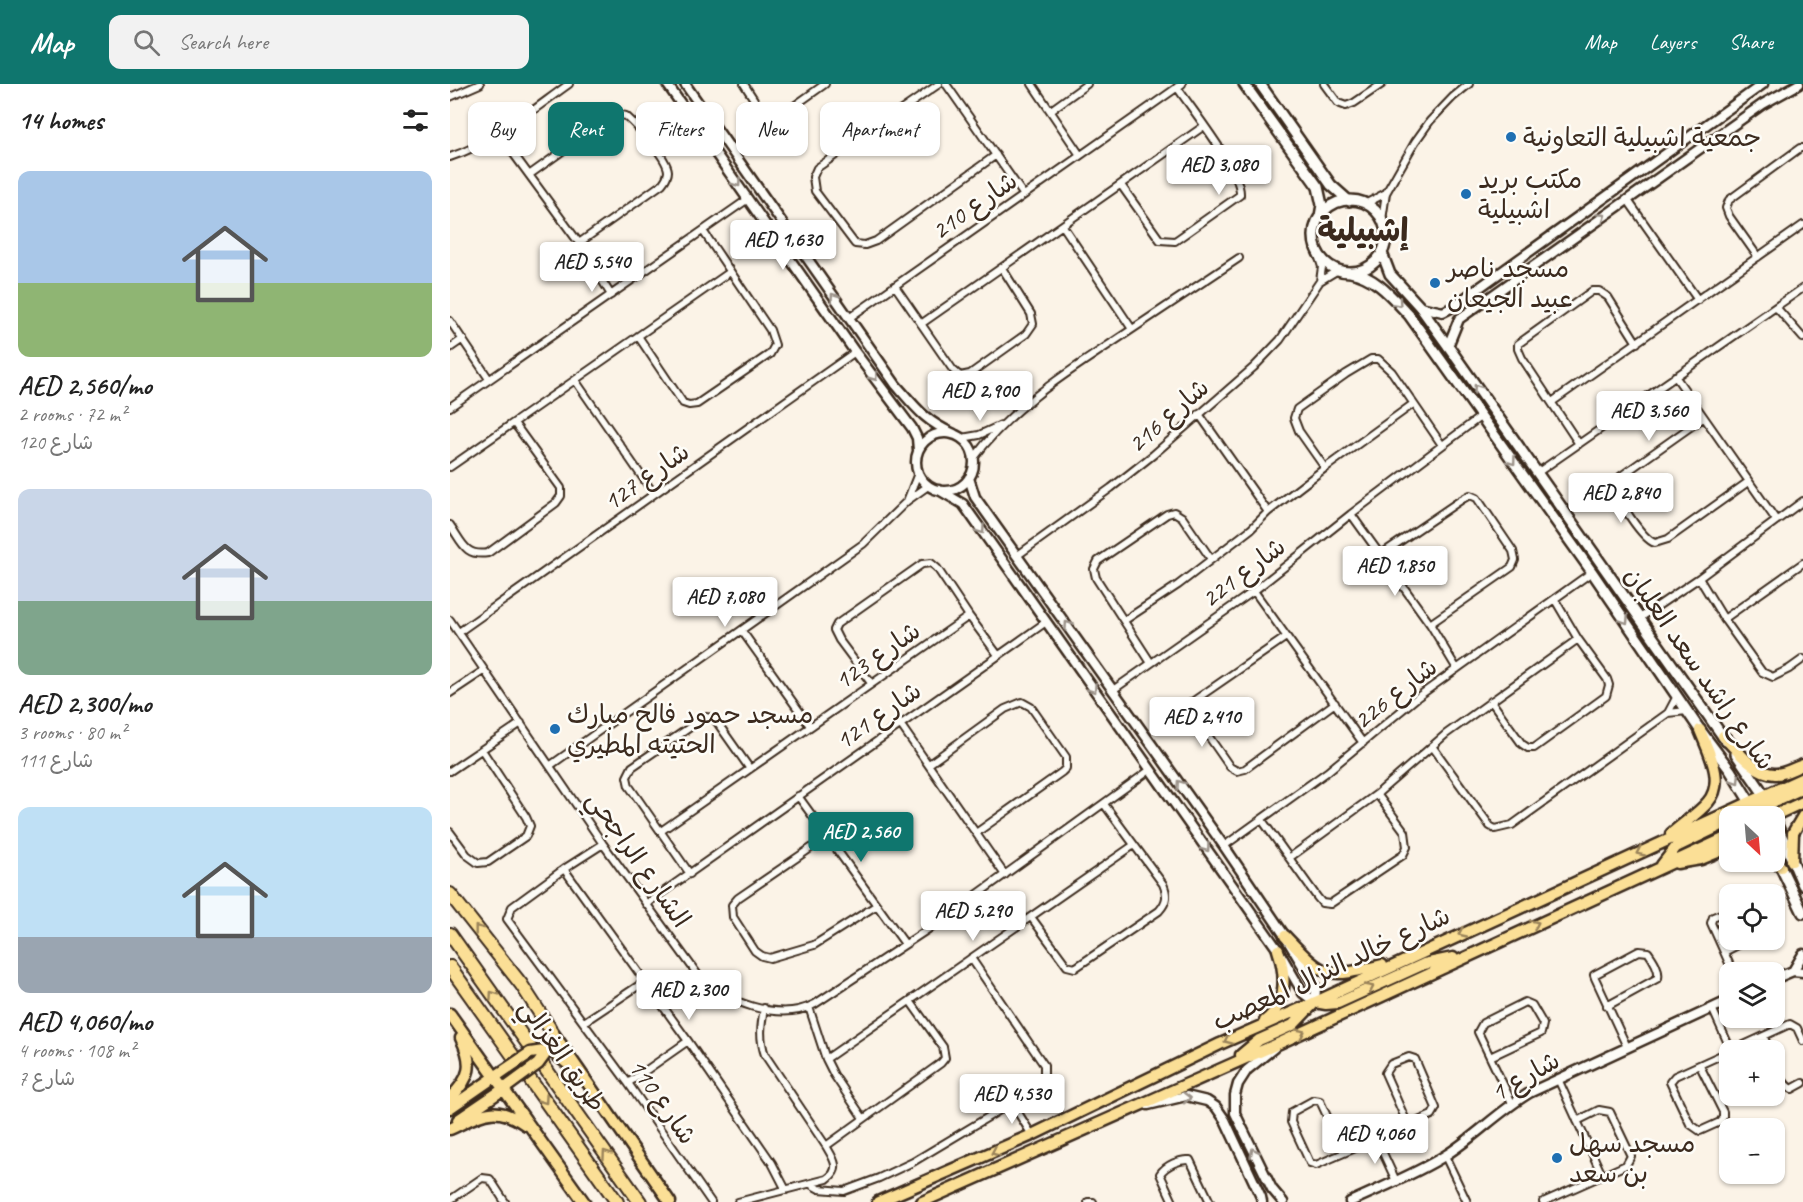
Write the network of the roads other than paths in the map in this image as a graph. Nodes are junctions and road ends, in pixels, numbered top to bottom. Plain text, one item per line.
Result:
1 (480, 84) edge
2 (569, 84) edge
3 (667, 84) edge
4 (685, 84) edge
5 (744, 84) edge
6 (825, 84) edge
7 (939, 84) edge
8 (946, 84) edge
9 (1032, 84) edge
10 (1087, 84) edge
11 (1244, 84) edge
12 (1260, 84) edge
13 (1324, 84) edge
14 (1382, 84) edge
15 (1469, 84) edge
16 (1763, 84) edge
17 (1799, 84) edge
18 (1777, 85) edge
19 (1179, 86) edge
20 (1776, 95) junction
21 (450, 97) edge
22 (756, 102) edge
23 (800, 102) edge
24 (536, 108) edge
25 (1051, 110) junction
26 (1204, 126) junction
27 (736, 147) edge
28 (1803, 148) edge
29 (468, 150) edge
30 (731, 151) junction
31 (451, 155) edge
32 (996, 155) junction
33 (1080, 155) junction
34 (515, 156) edge
35 (529, 175) junction
36 (1121, 185) junction
37 (1386, 193) junction
38 (1023, 194) junction
39 (748, 199) junction
40 (1627, 199) junction
41 (1349, 201) junction
42 (1365, 204) junction
43 (1319, 218) junction
44 (1382, 220) junction
45 (1803, 225) edge
46 (1063, 226) junction
47 (703, 231) junction
48 (579, 243) junction
49 (1317, 252) junction
50 (1382, 253) junction
51 (806, 257) junction
52 (1758, 257) junction
53 (1239, 258) dead end
54 (794, 265) junction
55 (1002, 268) junction
56 (1338, 270) junction
57 (730, 272) junction
58 (1350, 272) junction
59 (1320, 281) junction
60 (895, 286) junction
61 (1803, 288) edge
62 (611, 295) junction
63 (1698, 300) junction
64 (1420, 307) junction
65 (1776, 307) junction
66 (1451, 308) junction
67 (849, 318) junction
68 (1459, 319) junction
69 (450, 321) edge
70 (921, 324) junction
71 (1132, 329) junction
72 (638, 336) junction
73 (1803, 338) edge
74 (462, 339) junction
75 (1637, 343) junction
76 (1448, 346) junction
77 (450, 348) edge
78 (855, 352) junction
79 (1675, 376) junction
80 (489, 379) junction
81 (575, 380) junction
82 (1552, 402) junction
83 (1413, 404) junction
84 (450, 407) edge
85 (1199, 414) junction
86 (1480, 417) junction
87 (1703, 418) junction
88 (514, 423) junction
89 (1004, 424) junction
90 (958, 436) junction
91 (1579, 444) junction
92 (1442, 445) junction
93 (918, 450) junction
94 (974, 458) junction
95 (450, 467) edge
96 (1325, 468) junction
97 (918, 473) junction
98 (1537, 473) junction
99 (969, 478) junction
100 (1748, 482) junction
101 (928, 486) junction
102 (939, 490) junction
103 (654, 494) junction
104 (907, 501) junction
105 (1803, 501) edge
106 (1268, 512) junction
107 (1351, 514) junction
108 (1776, 520) junction
109 (450, 525) edge
110 (1018, 555) junction
111 (1380, 555) junction
112 (1211, 559) junction
113 (1803, 563) edge
114 (1592, 573) junction
115 (1699, 578) junction
116 (1254, 591) junction
117 (1555, 600) junction
118 (969, 616) junction
119 (1640, 618) junction
120 (1724, 619) junction
121 (450, 620) edge
122 (1125, 620) junction
123 (1046, 622) junction
124 (1430, 624) junction
125 (742, 631) junction
126 (459, 632) junction
127 (1286, 637) junction
128 (1578, 639) junction
129 (998, 655) junction
130 (1803, 659) edge
131 (1152, 663) junction
132 (1457, 669) junction
133 (483, 671) junction
134 (871, 682) junction
135 (1113, 690) junction
136 (450, 693) edge
137 (1677, 696) junction
138 (1491, 701) junction
139 (1335, 703) junction
140 (1687, 711) junction
141 (1668, 713) junction
142 (521, 723) junction
143 (900, 724) junction
144 (810, 726) junction
145 (1700, 730) junction
146 (1723, 736) junction
147 (1363, 743) junction
148 (1432, 746) junction
149 (482, 750) junction
150 (929, 764) junction
151 (551, 765) junction
152 (1803, 765) edge
153 (750, 769) junction
154 (1150, 770) junction
155 (450, 771) edge
156 (1803, 778) edge
157 (1803, 788) edge
158 (1377, 794) junction
159 (798, 796) junction
160 (1767, 800) junction
161 (1803, 802) edge
162 (1104, 804) junction
163 (1753, 806) edge
164 (1761, 806) edge
165 (1762, 806) edge
166 (1770, 806) edge
167 (1785, 811) edge
168 (1803, 816) edge
169 (1262, 820) junction
170 (1719, 823) edge
171 (1719, 826) edge
172 (661, 831) junction
173 (450, 832) edge
174 (976, 833) junction
175 (827, 837) junction
176 (1664, 841) junction
177 (1719, 841) edge
178 (603, 844) junction
179 (1785, 844) edge
180 (1134, 845) junction
181 (1224, 846) junction
182 (1719, 851) edge
183 (1290, 858) junction
184 (1792, 861) junction
185 (1662, 865) junction
186 (564, 869) junction
187 (1782, 872) edge
188 (690, 873) junction
189 (1005, 875) junction
190 (1803, 885) edge
191 (450, 894) edge
192 (646, 904) junction
193 (877, 905) junction
194 (1803, 912) edge
195 (1719, 915) edge
196 (1031, 916) junction
197 (450, 934) edge
198 (1285, 936) junction
199 (1719, 940) edge
200 (905, 944) junction
201 (1278, 950) junction
202 (1728, 950) edge
203 (1724, 952) joint
204 (1803, 954) edge
205 (1467, 955) junction
206 (971, 958) junction
207 (1405, 959) junction
208 (1728, 962) edge
209 (450, 967) edge
210 (1793, 971) junction
211 (1803, 972) edge
212 (1785, 974) edge
213 (644, 982) junction
214 (910, 1001) junction
215 (1315, 1002) junction
216 (1719, 1005) edge
217 (1607, 1006) junction
218 (809, 1007) junction
219 (764, 1008) junction
220 (1712, 1008) junction
221 (450, 1015) edge
222 (584, 1022) junction
223 (549, 1027) junction
224 (1258, 1027) junction
225 (1764, 1037) junction
226 (1726, 1040) edge
227 (1756, 1040) edge
228 (1765, 1040) edge
229 (688, 1041) junction
230 (1803, 1041) edge
231 (1282, 1042) junction
232 (1627, 1047) junction
233 (546, 1052) junction
234 (1719, 1056) edge
235 (1490, 1057) junction
236 (826, 1059) junction
237 (1700, 1065) junction
238 (1227, 1066) junction
239 (497, 1075) junction
240 (583, 1077) junction
241 (1558, 1079) junction
242 (628, 1083) junction
243 (1803, 1083) edge
244 (1785, 1085) edge
245 (506, 1087) junction
246 (450, 1098) edge
247 (1012, 1103) junction
248 (1512, 1103) junction
249 (450, 1108) edge
250 (1130, 1109) junction
251 (863, 1118) junction
252 (1577, 1120) junction
253 (1408, 1125) junction
254 (450, 1127) edge
255 (534, 1131) junction
256 (1032, 1135) junction
257 (1377, 1140) junction
258 (826, 1146) junction
259 (1344, 1153) junction
260 (1445, 1156) junction
261 (1602, 1175) junction
262 (1396, 1181) junction
263 (810, 1184) junction
264 (786, 1190) junction
265 (450, 1200) edge
266 (505, 1202) edge
267 (584, 1202) edge
268 (617, 1202) edge
269 (640, 1202) edge
270 (670, 1202) edge
271 (711, 1202) edge
272 (738, 1202) edge
273 (878, 1202) edge
274 (922, 1202) edge
275 (1088, 1202) edge
276 (1093, 1202) edge
277 (1173, 1202) edge
278 (1210, 1202) edge
279 (1262, 1202) edge
280 (1283, 1202) edge
281 (1350, 1202) edge
282 (1467, 1202) edge
283 (1543, 1202) edge

1 - 21 street
2 - 24 street
3 -> 39 street
4 - 30 street
5 - 22 street
6 - 23 street
7 - 32 street
8 - 32 street
9 - 25 street
10 - 25 street
11 - 43 main road
12 - 41 main road
13 - 14 street
15 - 37 street
16 - 66 street
17 - 20 street
18 - 20 street
19 - 26 street
19 - 33 street, شارع 210
20 - 40 street
25 - 33 street
26 - 36 street
26 - 36 street
27 - 30 street
28 - 52 street
29 - 31 street
30 - 51 street
32 - 38 street
33 - 38 street, شارع 210
34 - 35 street
35 - 48 street
35 - 48 street
36 - 46 street
37 - 42 street
37 - 44 street
38 - 60 street, شارع 210
39 - 47 street
39 - 54 street
40 - 63 street
68 -> 40 street
41 - 42 main road
41 - 43 main road
42 - 44 main road
43 - 49 main road
44 - 50 main road
45 - 52 street
46 - 55 street
46 - 71 street
47 - 57 street
47 - 62 street
48 - 62 street
49 - 56 main road
49 - 59 street
50 - 58 main road
50 - 64 main road, شارع راشد سعد العلبان
51 - 54 street
67 -> 51 street
52 - 63 street
53 - 71 street
54 - 78 street
55 - 70 street
55 - 70 street
56 - 58 main road
56 - 59 street, شارع 216
57 - 72 street
57 - 72 street
58 -> 86 main road, شارع راشد سعد العلبان
59 - 85 street, شارع 216
60 - 67 street, شارع 210
60 - 70 street
61 - 65 street
62 - 80 street
63 - 75 street
64 - 66 street
64 - 76 main road, شارع راشد سعد العلبان
65 - 73 street
65 - 79 street
66 - 68 street
67 - 90 street
68 - 76 street
69 - 74 street
71 - 89 street
72 - 81 street
74 - 77 street
74 - 80 street
75 - 82 street
75 - 82 street
98 -> 76 main road, شارع راشد سعد العلبان
78 -> 93 street
78 - 103 street, شارع 127
79 - 87 street
79 - 91 street
80 - 84 street
81 - 88 street
81 - 103 street
82 - 91 street
83 - 92 street
83 - 96 street
83 - 96 street
85 - 106 street
85 - 110 street, شارع 216
86 - 92 street, شارع 221
86 -> 114 main road, شارع راشد سعد العلبان
87 - 100 street
87 - 100 street
88 - 95 street
88 - 109 street
89 - 90 street
89 - 94 street
90 - 93 street
90 - 94 street
91 - 98 street
92 - 107 street, شارع 221
93 - 97 street
94 - 99 street
96 - 106 street
97 - 101 street
97 - 104 street
98 - 119 main road, شارع راشد سعد العلبان
99 - 102 street
99 - 110 street
100 - 108 street
101 - 102 street
101 - 104 street
102 -> 123 street
103 - 126 street, شارع 127
104 - 125 street
105 - 108 street
106 - 112 street
107 - 111 street
107 - 116 street, شارع 221
108 - 115 street
135 -> 110 street
111 - 124 street
111 - 124 street
112 - 122 street
112 - 122 street
113 - 120 street
114 - 117 street, شارع 226
114 -> 137 main road, شارع راشد سعد العلبان
115 - 119 street
115 - 120 street
116 - 127 street
116 - 131 street, شارع 221
117 - 128 street
117 - 132 street, شارع 226
118 - 129 street
118 - 134 street, شارع 123
118 - 134 street
119 - 146 main road, شارع راشد سعد العلبان
120 - 130 street
121 - 126 street, الشارع الراجحي
122 - 131 street
123 - 129 street, شارع 121
123 -> 154 street
124 - 132 street
125 - 144 street
125 - 151 street
126 - 133 street, الشارع الراجحي
127 - 139 street
127 - 139 street
128 - 138 street
128 - 138 street
129 - 143 street, شارع 121
131 - 135 street, شارع 221
132 - 147 street, شارع 226
133 - 136 street
133 - 142 street, الشارع الراجحي
134 - 144 street, شارع 123
181 -> 135 street
137 - 140 main road, شارع راشد سعد العلبان
137 - 141 street
138 - 148 street
139 - 147 street
140 - 141 street
140 - 145 main road, شارع راشد سعد العلبان
141 - 148 street
142 - 149 street
142 - 151 street, الشارع الراجحي
143 - 150 street
143 - 159 street, شارع 121
144 - 153 street, شارع 123
145 -> 163 main road, شارع راشد سعد العلبان
145 - 176 main road
146 - 152 main road
146 - 160 main road, شارع راشد سعد العلبان
147 - 169 street, شارع 226
148 - 158 street
149 - 155 street
149 - 173 street
150 - 174 street
150 - 174 street
151 - 178 street, الشارع الراجحي
153 - 172 street, شارع 123
153 - 172 street
154 - 162 street, الشارع الراجحي
154 -> 201 street
156 - 160 main road, شارع خالد النزال المعصب
157 - 160 main road
158 - 183 street
158 - 183 street
159 - 175 street
159 - 188 street, شارع 121
160 - 164 main road, شارع خالد النزال المعصب
160 - 165 main road
160 - 166 main road, شارع راشد سعد العلبان
161 - 167 main road
162 - 180 street
162 - 189 street, الشارع الراجحي
168 - 184 main road
169 - 181 street, شارع 226
169 - 183 street
170 - 176 main road, شارع خالد النزال المعصب
171 - 185 main road
172 - 188 street
174 - 189 street
175 - 193 street
175 - 193 street
176 -> 207 main road, شارع خالد النزال المعصب
177 - 185 main road, شارع خالد النزال المعصب
178 - 186 street, شارع 110
178 - 192 street, الشارع الراجحي
179 - 184 main road, شارع راشد سعد العلبان
180 - 196 street
180 - 196 street
181 - 198 street
182 - 185 main road
184 - 190 main road, شارع راشد سعد العلبان
205 -> 185 main road, شارع خالد النزال المعصب
186 - 213 street
186 - 222 street, شارع 110
187 - 194 main road
188 - 192 street, شارع 121
189 - 200 street, الشارع الراجحي
223 -> 191 highway
192 - 219 street, الشارع الراجحي
193 - 200 street
195 - 199 street
196 - 206 street
269 -> 197 highway, طريق الغزالي
198 - 207 main road
198 - 215 street
200 - 218 street, الشارع الراجحي
201 - 215 street
201 - 224 main road
202 - 203 street
203 - 208 street
204 - 210 street
215 -> 205 main road
231 -> 205 main road, شارع خالد النزال المعصب
206 - 214 street
206 - 247 street
207 - 215 main road, شارع خالد النزال المعصب
209 -> 268 highway, طريق الغزالي
210 - 211 street
210 - 212 street
213 - 222 street
213 - 229 street
214 - 236 street
214 - 251 street
215 - 224 main road, شارع خالد النزال المعصب
215 - 238 main road
216 - 220 street, شارع 1
217 - 217 street
217 - 232 street
218 - 219 street, الشارع الراجحي
218 - 236 street
219 - 258 street
220 - 226 street
220 - 232 street, شارع 1
221 - 239 main road
221 - 246 main road
222 - 242 street, شارع 110
223 - 233 main road
223 - 240 main road
224 -> 256 main road, شارع خالد النزال المعصب
225 - 227 street
225 - 228 street
225 - 230 street
229 - 242 street
229 - 264 street
231 - 238 main road, شارع خالد النزال المعصب
280 -> 231 street
232 - 241 street, شارع 1
233 - 239 main road, bridge
233 - 240 main road
233 - 245 main road, bridge
234 - 237 street
235 - 235 street
235 - 248 street
236 - 251 street
237 - 237 street
238 - 250 main road, شارع خالد النزال المعصب
239 - 245 main road
239 - 249 main road
240 - 270 main road
241 - 248 street, شارع 1
241 - 252 street
242 - 271 street, شارع 110
243 - 244 street
245 - 254 main road
245 - 255 main road
247 - 256 street
247 - 263 street
248 - 260 street, شارع 1
250 - 274 main road, شارع خالد النزال المعصب
250 -> 279 street
251 - 258 street
252 - 261 street
252 - 261 street
253 - 253 street
253 - 257 street
254 - 255 main road
255 - 267 main road
256 -> 273 main road, شارع خالد النزال المعصب
257 - 259 street
257 - 262 street
258 - 263 street
259 - 259 street
260 - 262 street, شارع 1
260 - 282 street
261 - 283 street
262 - 281 street, شارع 1
263 - 264 street
264 - 272 street
265 - 266 street
275 - 276 street
277 - 278 street

